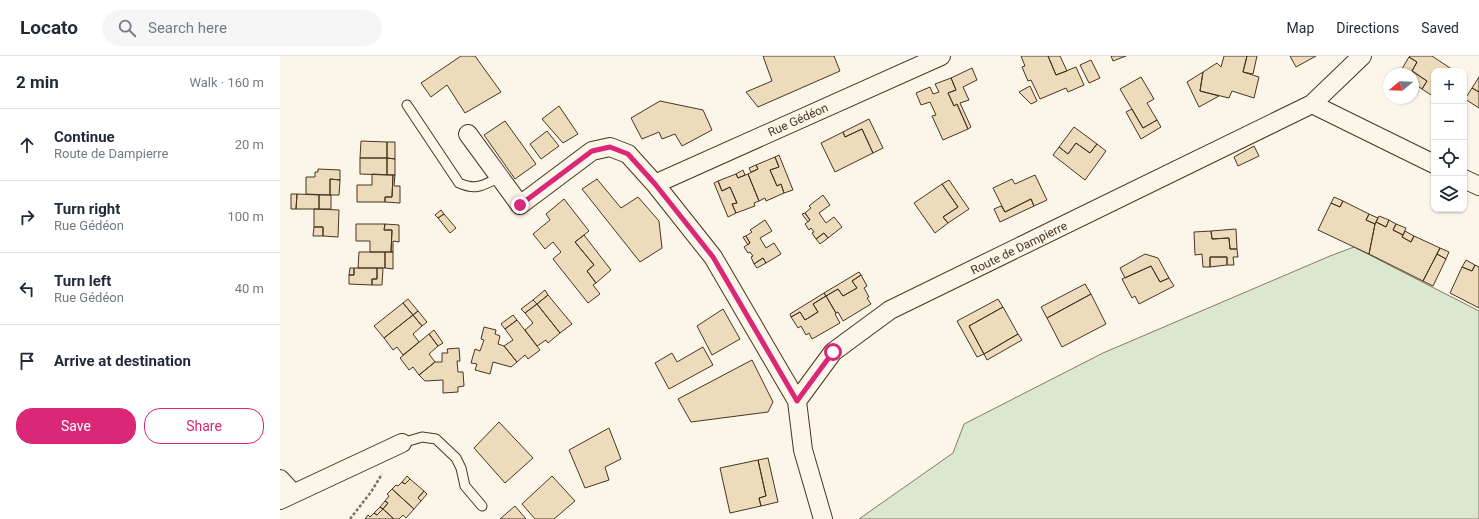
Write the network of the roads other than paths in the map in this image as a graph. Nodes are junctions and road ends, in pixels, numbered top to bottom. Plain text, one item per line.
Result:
1 (941, 56) edge
2 (1362, 56) edge
3 (1312, 104) junction
4 (407, 105) dead end
5 (468, 134) dead end
6 (1431, 163) edge
7 (500, 177) junction
8 (1467, 180) edge
9 (655, 184) junction
10 (1479, 186) edge
11 (797, 401) junction
12 (402, 443) joint
13 (280, 479) edge
14 (287, 497) edge
15 (482, 506) dead end
16 (823, 519) edge

1 - 9 street, Rue Gédéon
2 - 3 street, Route de Dampierre
3 - 6 street
3 - 11 street, Route de Dampierre
4 - 7 lane
5 - 7 street
7 - 9 street
8 - 10 street
9 - 11 street
11 - 16 street
12 - 14 street
12 - 15 lane
13 - 14 street

